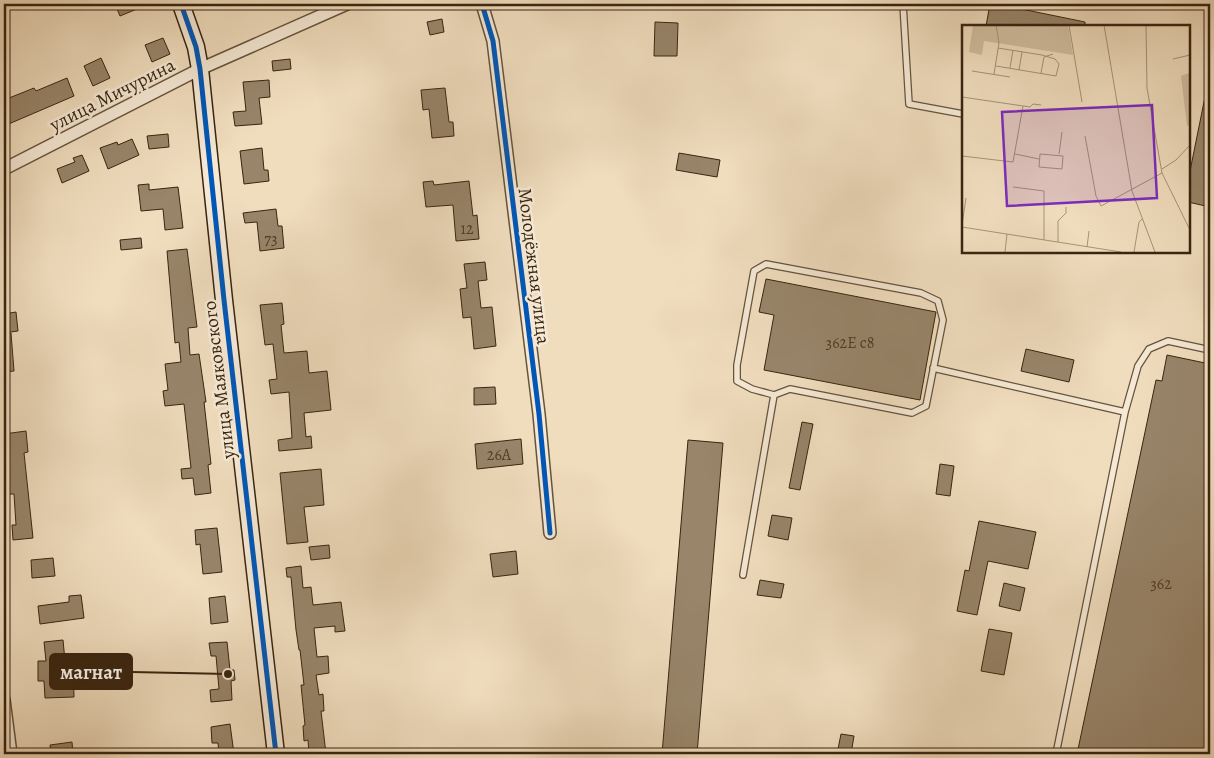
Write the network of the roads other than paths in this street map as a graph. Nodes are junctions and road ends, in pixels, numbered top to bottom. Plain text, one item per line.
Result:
1 (181, 4) edge
2 (347, 4) edge
3 (482, 4) edge
4 (903, 4) edge
5 (200, 69) junction
6 (962, 114) edge
7 (4, 169) edge
8 (1210, 350) edge
9 (933, 368) junction
10 (774, 395) junction
11 (1126, 412) junction
12 (550, 533) dead end
13 (743, 575) dead end
14 (4, 700) edge
15 (11, 754) edge
16 (276, 754) edge
17 (1056, 754) edge

1 - 5 street, улица Маяковского
2 - 5 street, улица Мичурина
3 - 12 street, Молодёжная улица
4 - 6 lane
5 - 7 street, улица Мичурина
5 - 16 street, улица Маяковского
8 - 11 lane
9 - 10 lane
9 - 10 lane
9 - 11 lane
10 - 13 lane
11 - 17 lane
14 - 15 street

